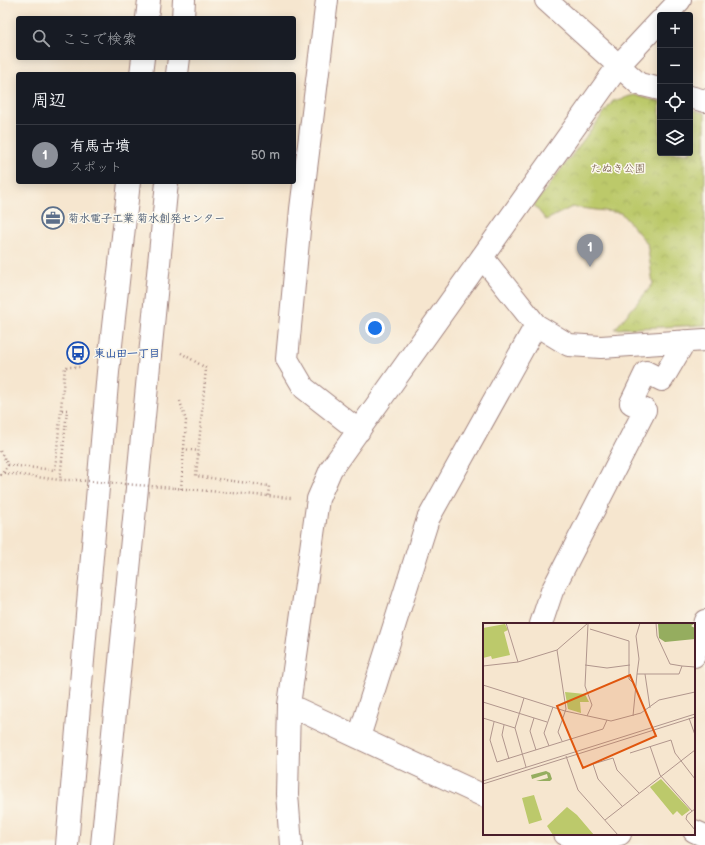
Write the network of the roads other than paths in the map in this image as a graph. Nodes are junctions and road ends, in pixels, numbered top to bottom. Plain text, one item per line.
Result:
1 (149, 0) edge
2 (184, 0) edge
3 (328, 0) edge
4 (546, 0) edge
5 (680, 0) edge
6 (669, 12) edge
7 (147, 16) edge
8 (183, 16) edge
9 (657, 24) edge
10 (143, 60) edge
11 (179, 60) edge
12 (619, 65) junction
13 (141, 72) edge
14 (177, 72) edge
15 (657, 88) edge
16 (693, 98) edge
17 (705, 101) edge
18 (129, 184) edge
19 (167, 184) edge
20 (482, 258) junction
21 (536, 325) junction
22 (695, 341) edge
23 (359, 431) junction
24 (705, 621) edge
25 (541, 623) edge
26 (695, 653) edge
27 (289, 705) junction
28 (359, 737) junction
29 (483, 796) edge
30 (695, 831) edge
31 (567, 835) edge
32 (617, 835) edge
33 (705, 836) edge
34 (586, 844) edge
35 (67, 845) edge
36 (102, 845) edge
37 (291, 845) edge

1 - 7 street
2 - 8 street
3 - 23 street
4 - 12 street
5 - 6 street
9 - 12 street
10 - 13 street
11 - 14 street
12 - 15 street
12 - 20 street
16 - 17 street
18 - 35 street
19 - 36 street
20 - 21 street
20 - 23 street
21 - 22 street
21 - 28 street
22 - 25 street
23 - 27 street
24 - 26 street
27 - 28 street
27 - 37 street
28 - 29 street
30 - 33 street
31 - 34 street
32 - 34 street

